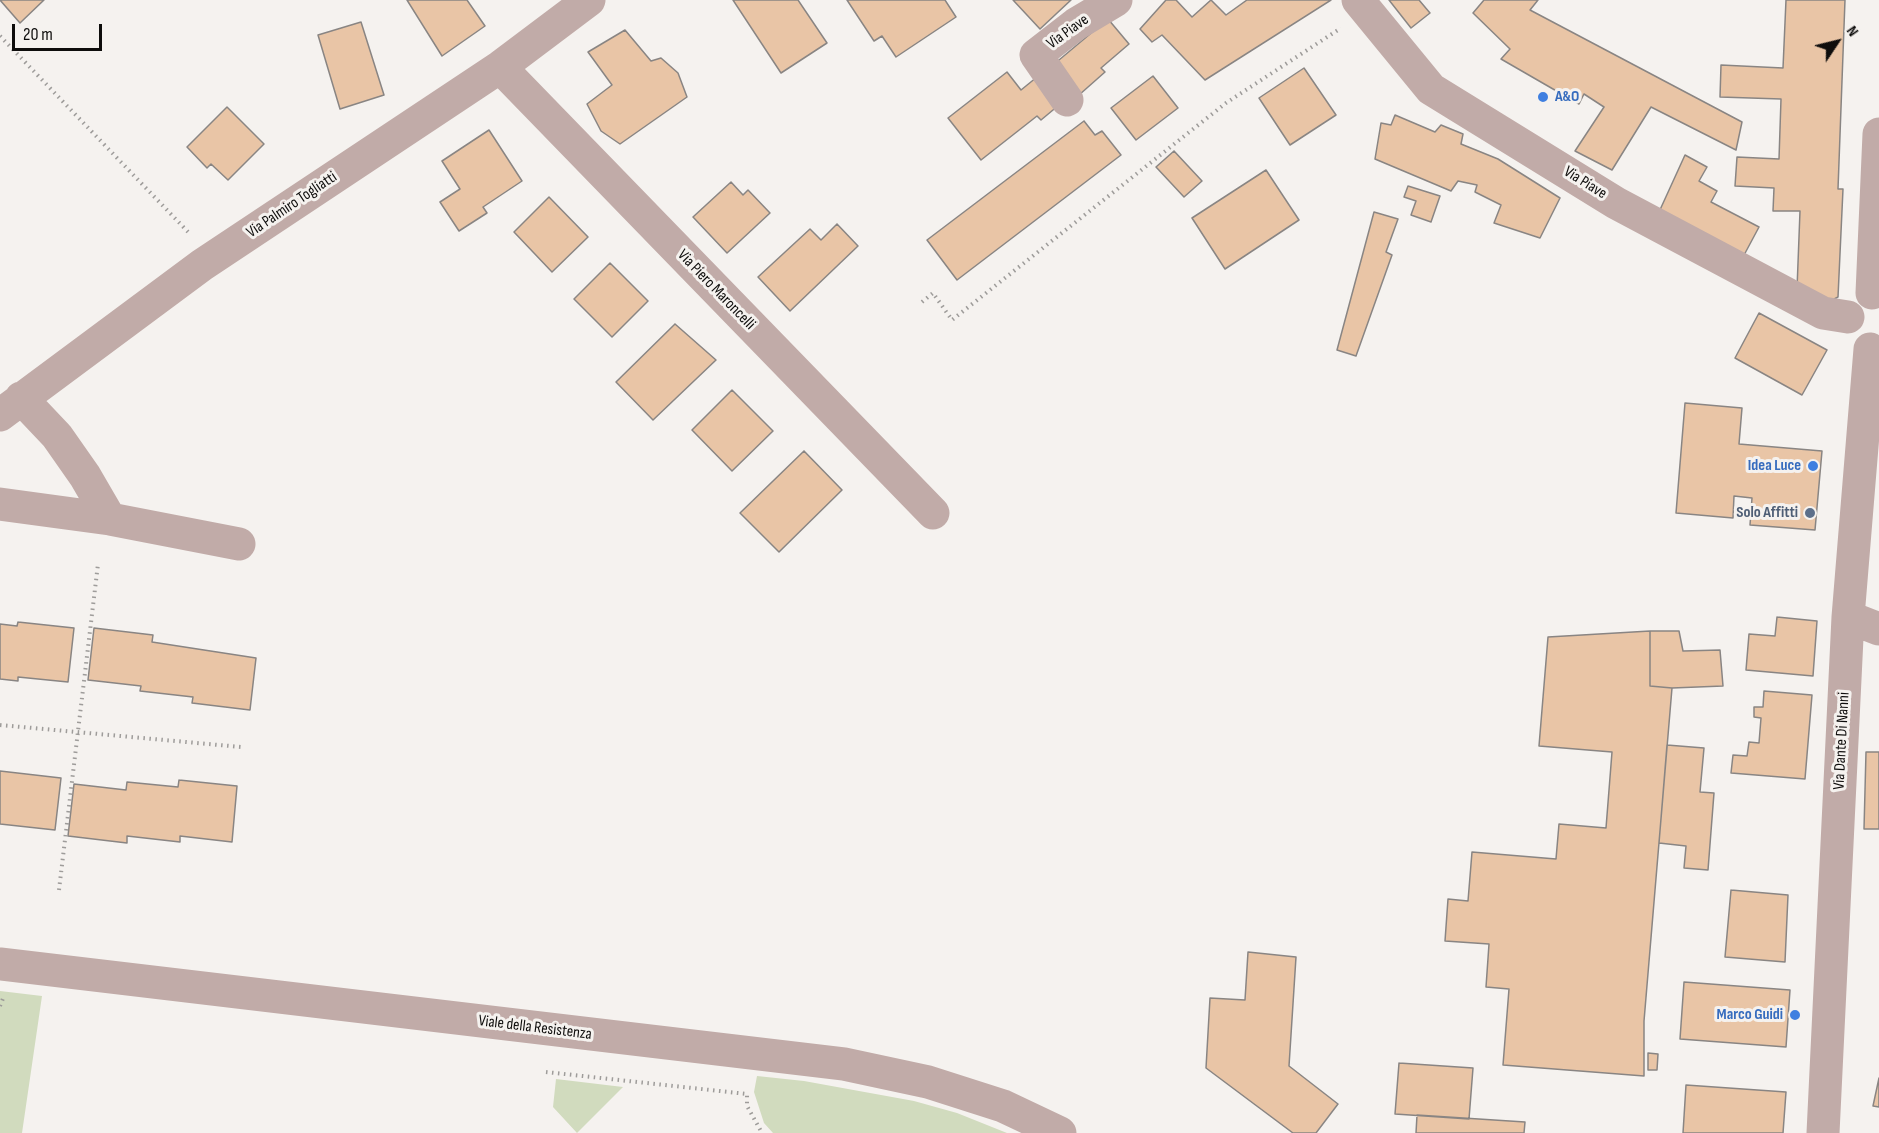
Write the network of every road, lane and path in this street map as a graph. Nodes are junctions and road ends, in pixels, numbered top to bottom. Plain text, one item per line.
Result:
1 (589, 0) edge
2 (1116, 0) edge
3 (1362, 5) edge
4 (0, 36) edge
5 (500, 67) junction
6 (1067, 100) dead end
7 (1879, 134) edge
8 (197, 241) dead end
9 (1876, 293) edge
10 (922, 302) dead end
11 (1848, 317) junction
12 (1874, 349) edge
13 (10, 407) edge
14 (0, 504) edge
15 (933, 513) dead end
16 (110, 519) junction
17 (239, 544) dead end
18 (98, 564) dead end
19 (1848, 617) junction
20 (1879, 629) edge
21 (0, 725) edge
22 (78, 732) junction
23 (241, 747) dead end
24 (59, 890) dead end
25 (0, 964) edge
26 (546, 1072) dead end
27 (762, 1133) edge
28 (1060, 1133) edge
29 (1823, 1133) edge

1 - 5 street, Via Palmiro Togliatti
2 - 6 street, Via Piave
3 - 10 path
3 - 11 street, Via Piave
4 - 8 path
5 - 13 street, Via Palmiro Togliatti
5 - 15 street, Via Piero Maroncelli
7 - 9 street
9 - 11 street
11 - 12 street, Via Dante Di Nanni
12 - 19 street, Via Dante Di Nanni
13 - 16 street
14 - 16 street
16 - 17 street
18 - 22 path
19 - 20 street
19 - 29 street, Via Dante Di Nanni
21 - 22 path
22 - 23 path
22 - 24 path
25 - 28 street, Viale della Resistenza
26 - 27 path

